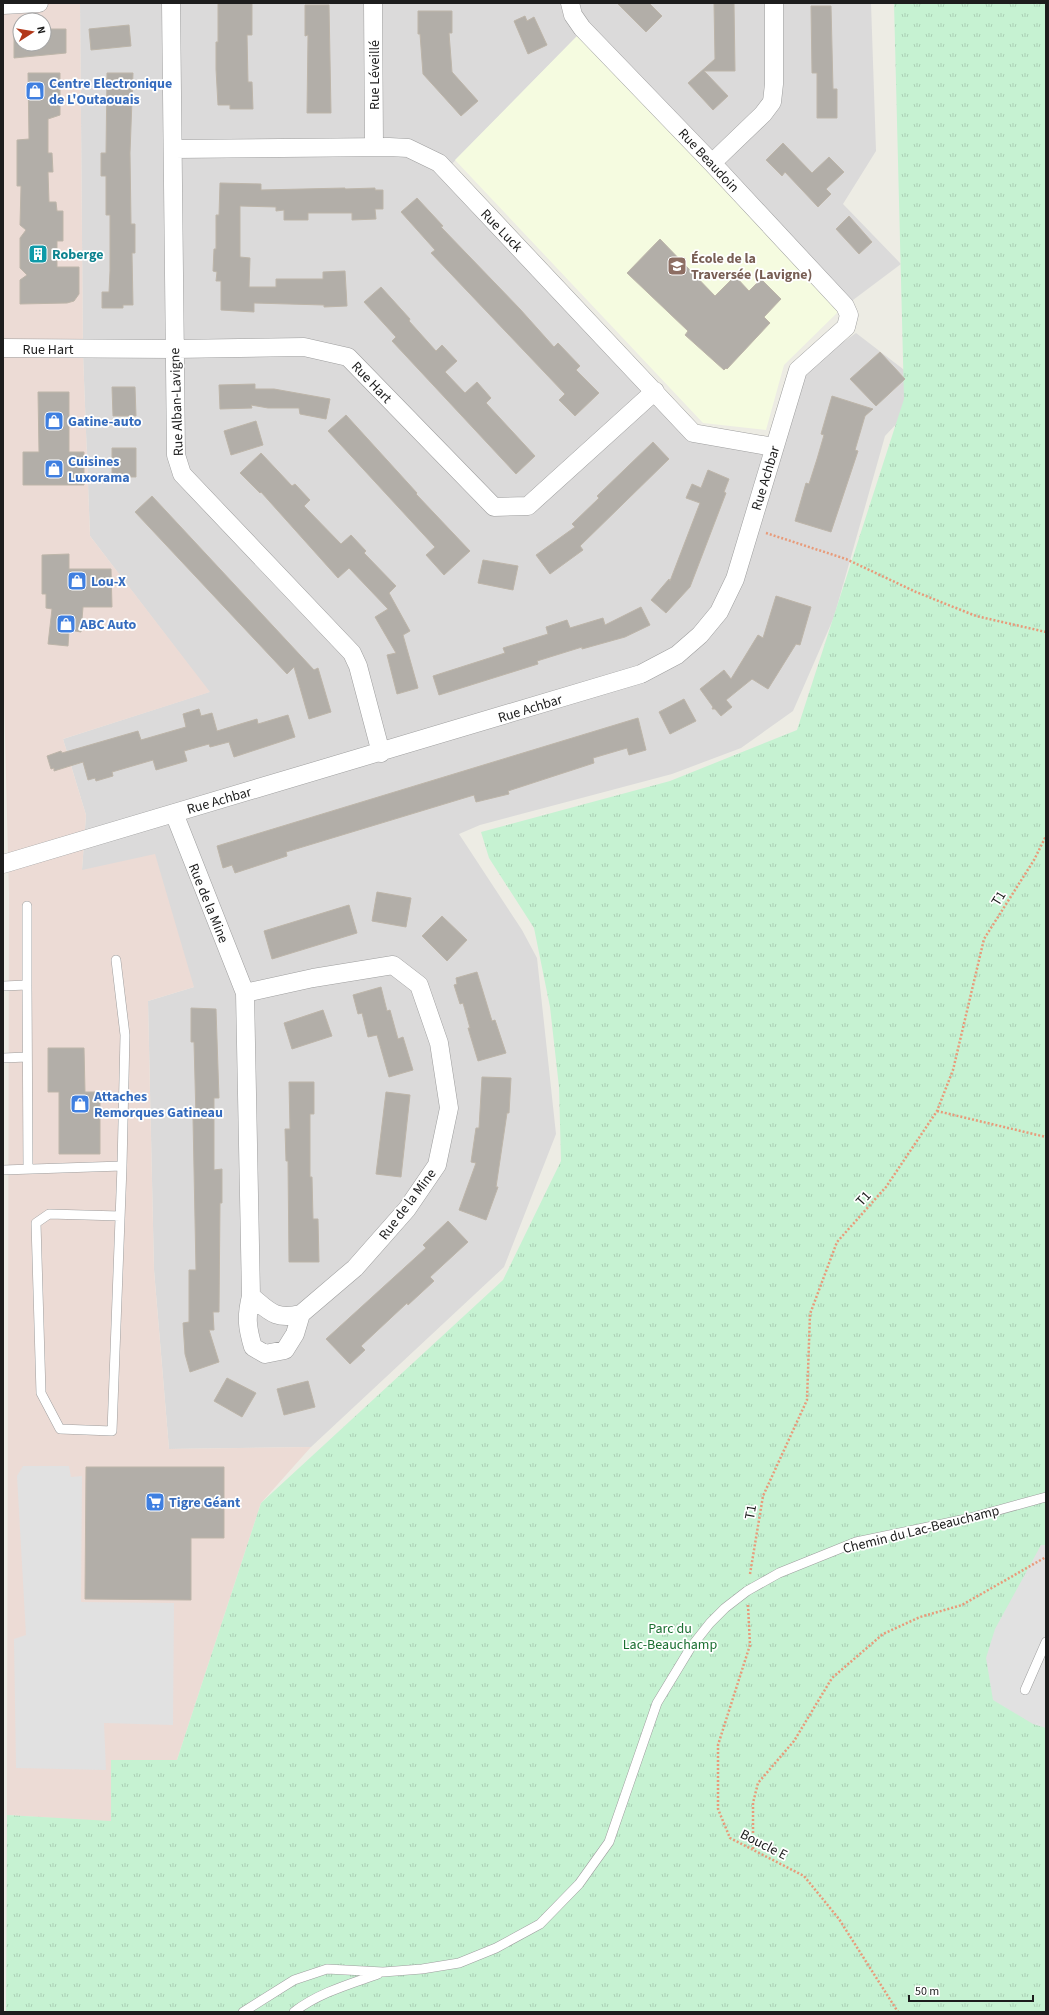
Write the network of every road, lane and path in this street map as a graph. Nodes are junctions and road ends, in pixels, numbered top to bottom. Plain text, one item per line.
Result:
1 (40, 3) edge
2 (171, 3) edge
3 (373, 3) edge
4 (570, 3) edge
5 (774, 3) edge
6 (3, 5) edge
7 (374, 146) junction
8 (174, 149) junction
9 (712, 163) junction
10 (849, 316) joint
11 (3, 348) edge
12 (174, 349) junction
13 (655, 390) junction
14 (774, 447) junction
15 (750, 528) junction
16 (1046, 632) edge
17 (381, 753) junction
18 (174, 814) junction
19 (1046, 836) edge
20 (3, 864) edge
21 (27, 906) dead end
22 (116, 960) dead end
23 (27, 985) junction
24 (3, 986) edge
25 (245, 993) junction
26 (27, 1057) junction
27 (3, 1058) edge
28 (937, 1111) junction
29 (1046, 1138) edge
30 (122, 1166) junction
31 (3, 1170) edge
32 (28, 1170) junction
33 (120, 1216) junction
34 (251, 1296) junction
35 (301, 1314) junction
36 (1046, 1497) edge
37 (1046, 1557) edge
38 (747, 1591) junction
39 (1046, 1642) edge
40 (1025, 1690) dead end
41 (752, 1849) junction
42 (383, 1972) junction
43 (243, 2012) edge
44 (294, 2012) edge
45 (898, 2012) edge

1 - 6 street
2 - 8 street, Rue Alban-Lavigne
3 - 7 street, Rue Léveillé
4 - 9 street, Rue Beaudoin
5 - 9 street
7 - 8 street, Rue Luck
7 - 13 street, Rue Luck
8 - 12 street, Rue Alban-Lavigne
9 - 10 street, Rue Beaudoin
10 - 14 street, Rue Achbar
11 - 12 street, Rue Hart
12 - 13 street, Rue Hart
12 - 17 street, Rue Alban-Lavigne
13 - 14 street, Rue Luck
14 - 15 street, Rue Achbar
15 - 16 path
15 - 17 street, Rue Achbar
17 - 18 street, Rue Achbar
18 - 20 street, Rue Achbar
18 - 25 street, Rue de la Mine
19 - 28 path, T1
21 - 23 lane
22 - 30 lane
23 - 24 lane
23 - 26 lane
25 - 34 street, Rue de la Mine
25 - 35 street, Rue de la Mine
26 - 27 lane
26 - 32 lane
28 - 29 path
28 - 38 path, T1
30 - 32 lane
30 - 33 lane
31 - 32 lane
33 - 33 lane
34 - 35 street
34 - 35 street, Rue de la Mine
36 - 38 lane, Chemin du Lac-Beauchamp
37 - 41 path
38 - 41 path, Boucle E
38 - 42 lane, Chemin du Lac-Beauchamp
39 - 40 lane
41 - 45 path, Boucle E
42 - 43 lane, Chemin du Lac-Beauchamp
42 - 44 lane, Chemin du Lac-Beauchamp

